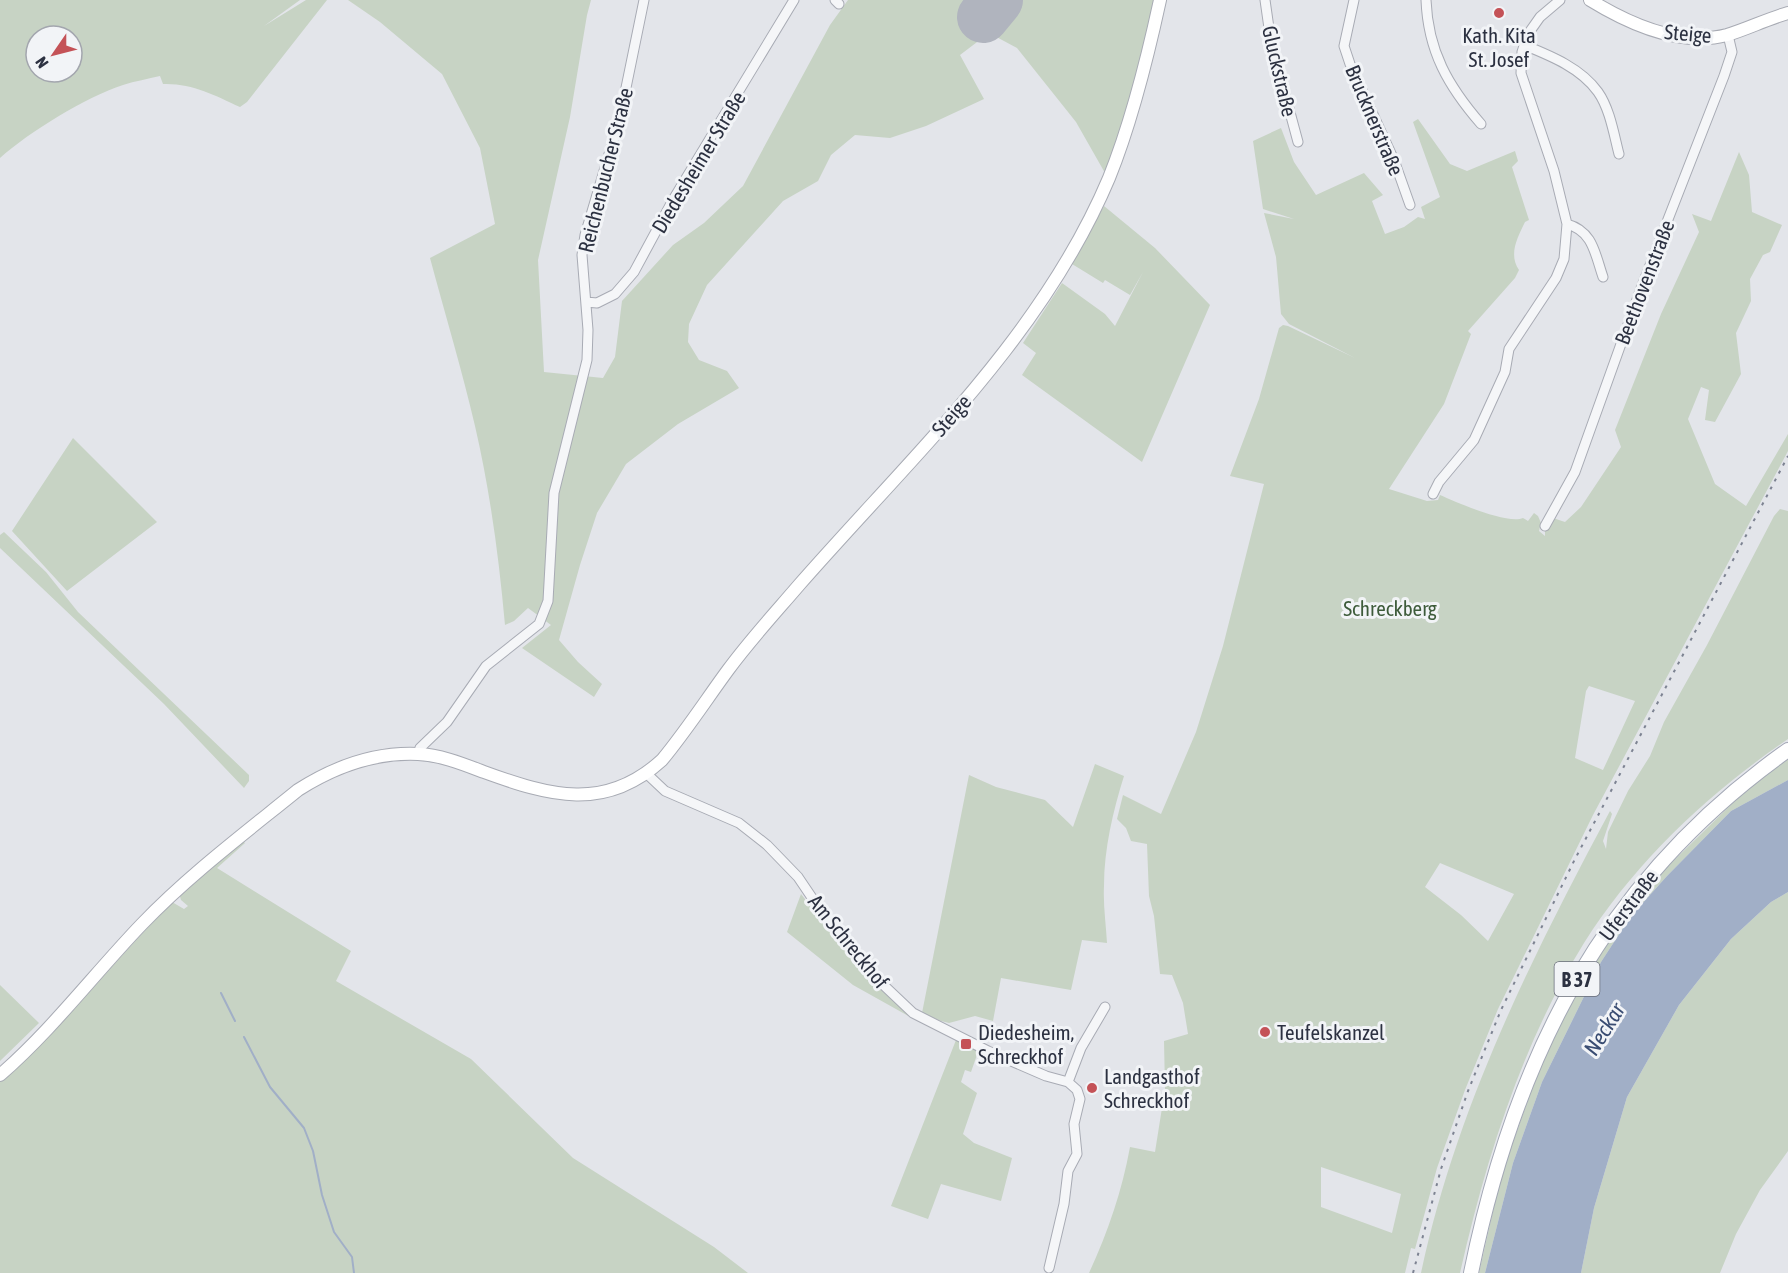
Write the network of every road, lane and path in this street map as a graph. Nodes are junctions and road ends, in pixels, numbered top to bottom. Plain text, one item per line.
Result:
1 (644, 0) edge
2 (794, 0) edge
3 (1160, 0) edge
4 (1265, 0) edge
5 (1354, 0) edge
6 (1426, 0) edge
7 (1560, 0) edge
8 (1590, 0) edge
9 (1788, 13) edge
10 (1728, 34) junction
11 (1524, 45) junction
12 (1481, 124) dead end
13 (1298, 142) dead end
14 (1619, 154) dead end
15 (1410, 205) dead end
16 (1567, 224) junction
17 (1604, 277) dead end
18 (586, 302) junction
19 (1433, 494) dead end
20 (1545, 526) dead end
21 (1788, 750) edge
22 (418, 754) junction
23 (647, 774) junction
24 (1105, 1007) dead end
25 (0, 1075) edge
26 (1068, 1082) junction
27 (1049, 1268) dead end
28 (1471, 1273) edge

1 - 18 street, Reichenbucher Straße
2 - 18 street, Diedesheimer Straße
3 - 23 street, Steige
4 - 13 street, Gluckstraße
5 - 15 street, Brucknerstraße
6 - 12 street
7 - 11 street
8 - 10 street, Steige
9 - 10 street, Steige
10 - 20 street, Beethovenstraße
11 - 14 street
11 - 16 street
16 - 17 street
16 - 19 street
18 - 22 street, Reichenbucher Straße
21 - 28 main road, Uferstraße / B 37
22 - 23 street, Steige
22 - 25 street, Steige
23 - 26 street, Am Schreckhof
24 - 26 street
26 - 27 street

